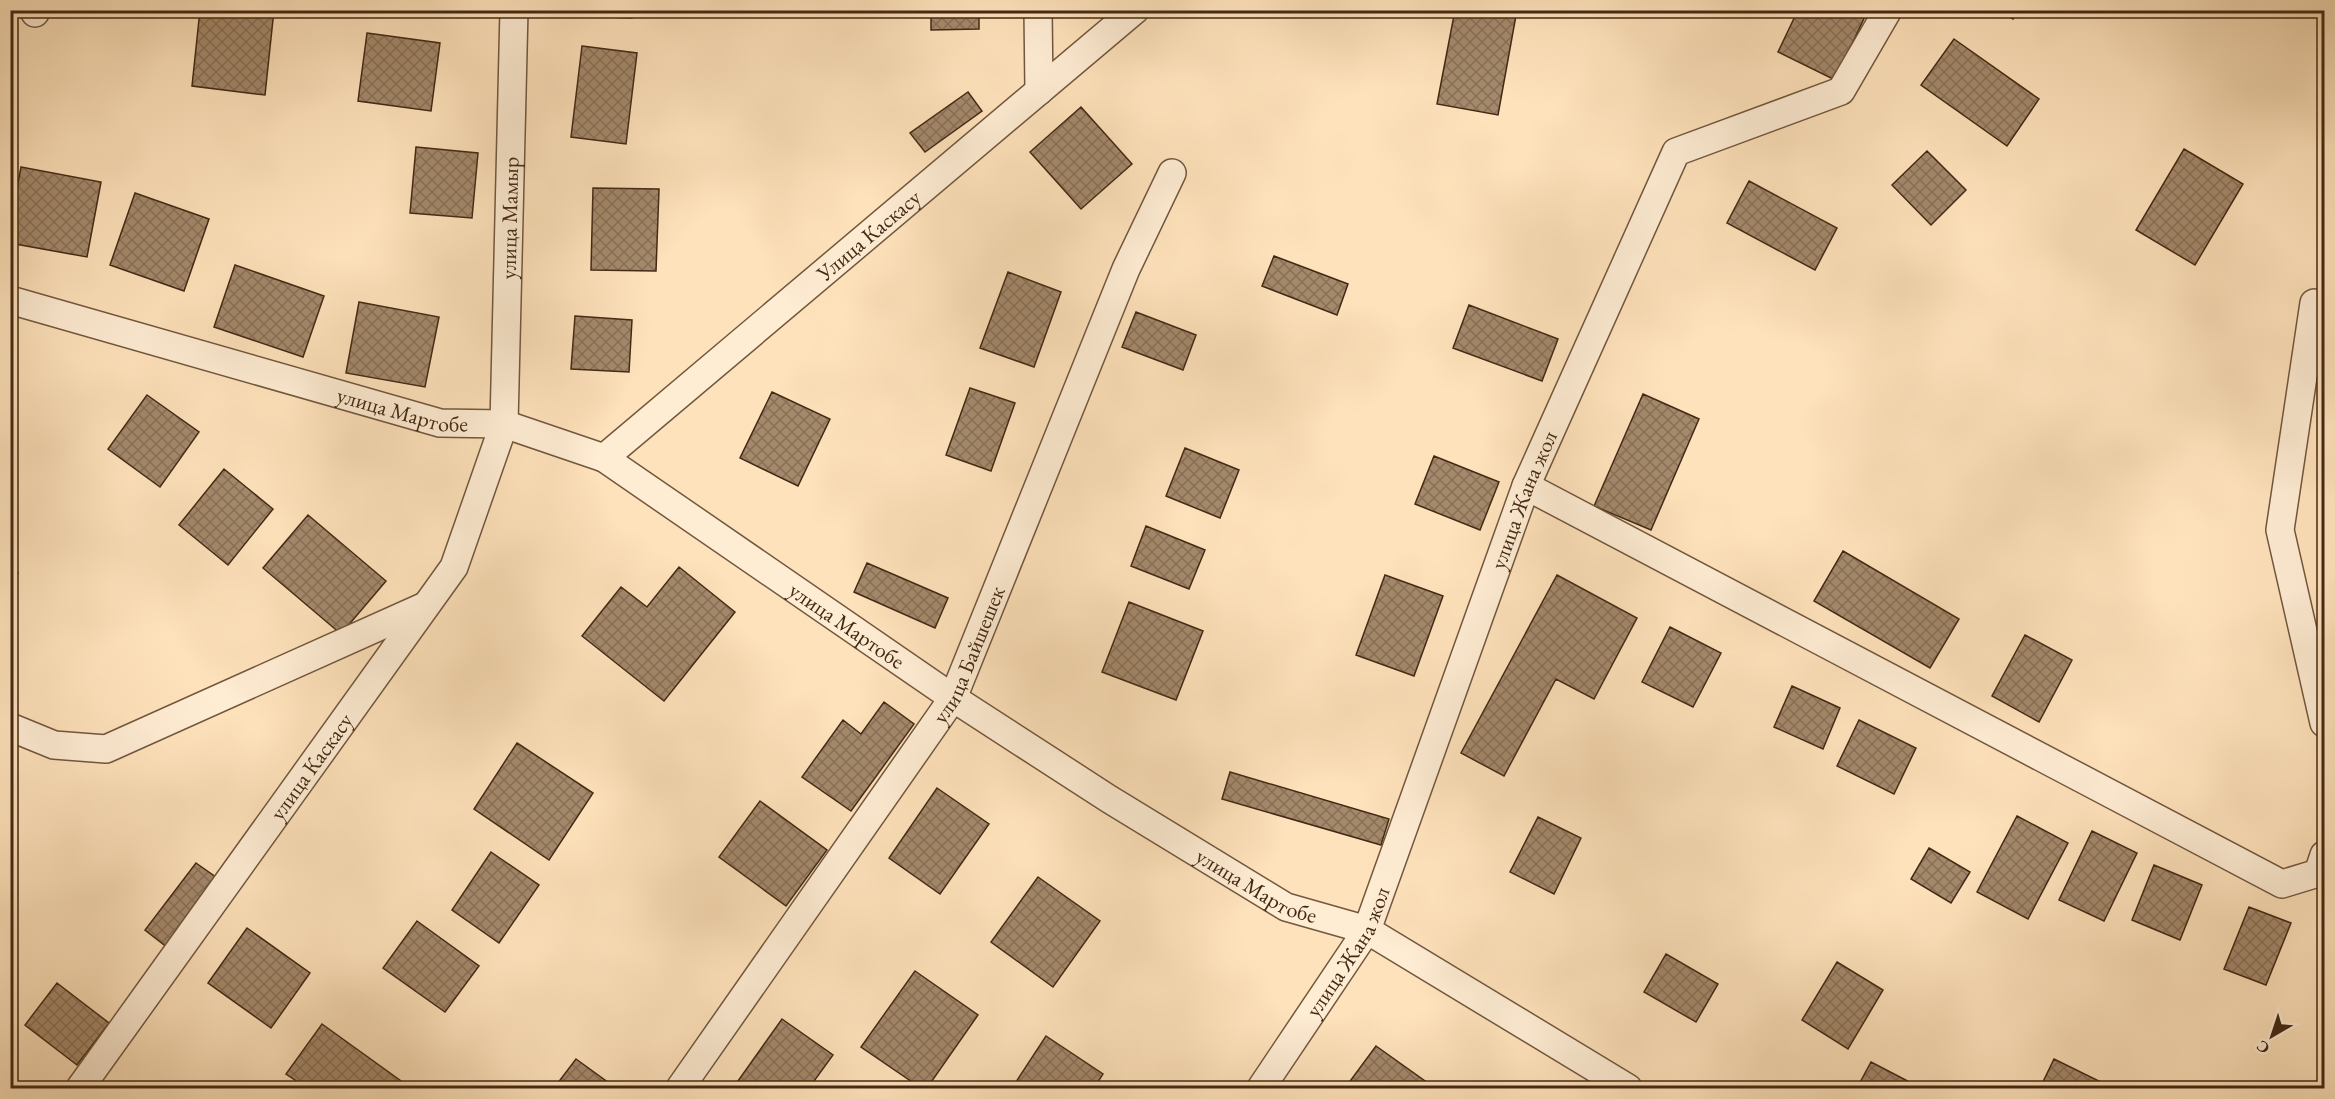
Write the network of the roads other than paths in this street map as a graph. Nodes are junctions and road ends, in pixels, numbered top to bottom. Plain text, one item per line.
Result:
1 (514, 10) edge
2 (1038, 10) edge
3 (1135, 10) edge
4 (1888, 10) edge
5 (1039, 92) junction
6 (1172, 173) dead end
7 (10, 300) edge
8 (2314, 303) dead end
9 (504, 424) junction
10 (604, 458) junction
11 (1526, 486) junction
12 (427, 605) junction
13 (953, 698) junction
14 (2325, 723) edge
15 (10, 727) edge
16 (2325, 855) edge
17 (1367, 930) junction
18 (80, 1089) edge
19 (680, 1089) edge
20 (1261, 1089) edge
21 (1628, 1089) edge

1 - 9 street, улица Мамыр
2 - 5 street
3 - 5 street, Улица Каскасу
4 - 11 street, улица Жана жол
5 - 10 street, Улица Каскасу
6 - 13 street, улица Байшешек
7 - 9 street, улица Мартобе
8 - 14 street
9 - 10 street, улица Мартобе
9 - 12 street, улица Каскасу
10 - 13 street, улица Мартобе
11 - 16 street
11 - 17 street, улица Жана жол
12 - 15 street
12 - 18 street, улица Каскасу
13 - 17 street, улица Мартобе
13 - 19 street, улица Байшешек
17 - 20 street, улица Жана жол
17 - 21 street, улица Мартобе

